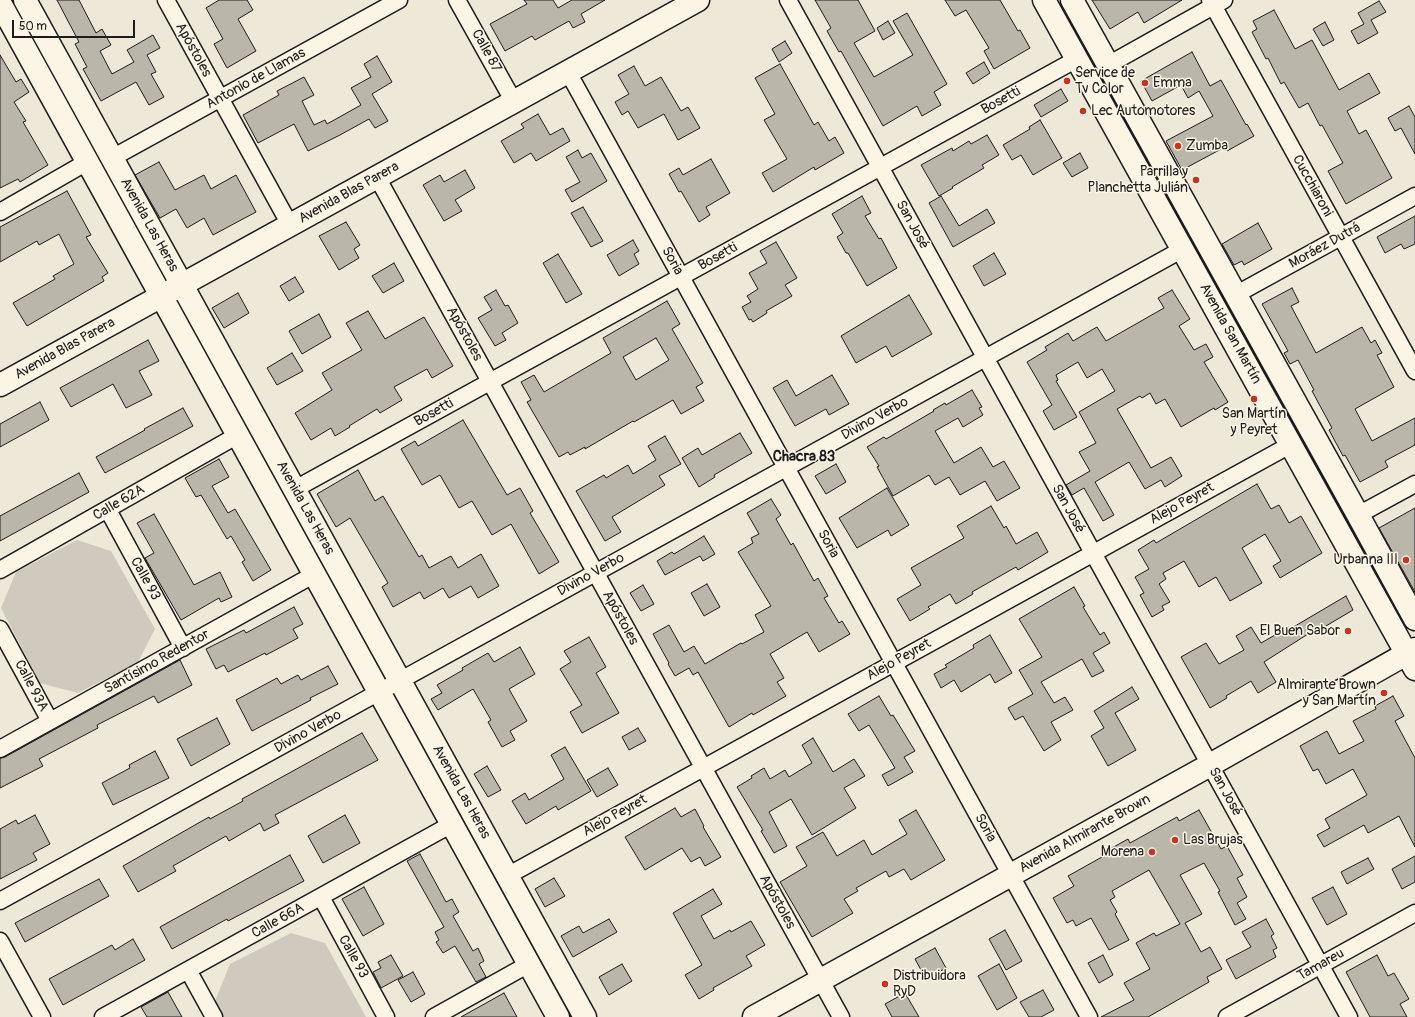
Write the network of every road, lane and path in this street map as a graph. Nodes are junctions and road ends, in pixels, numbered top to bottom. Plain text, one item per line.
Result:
1 (25, 0) edge
2 (166, 0) edge
3 (399, 0) edge
4 (457, 0) edge
5 (698, 0) edge
6 (788, 0) edge
7 (1044, 0) edge
8 (1072, 0) edge
9 (1216, 2) edge
10 (0, 3) edge
11 (6, 26) edge
12 (1077, 59) junction
13 (1108, 65) junction
14 (568, 72) junction
15 (220, 99) junction
16 (514, 102) junction
17 (112, 158) junction
18 (87, 162) junction
19 (880, 168) junction
20 (377, 177) junction
21 (1415, 196) edge
22 (0, 212) edge
23 (290, 225) junction
24 (1341, 237) junction
25 (1183, 249) junction
26 (681, 277) junction
27 (182, 285) junction
28 (1235, 295) junction
29 (161, 296) junction
30 (985, 358) junction
31 (1415, 371) edge
32 (490, 382) junction
33 (0, 385) edge
34 (238, 435) junction
35 (1290, 445) junction
36 (786, 468) junction
37 (1415, 484) edge
38 (295, 489) junction
39 (108, 510) junction
40 (1358, 514) junction
41 (1093, 554) junction
42 (0, 570) edge
43 (596, 573) junction
44 (315, 574) junction
45 (1415, 619) edge
46 (0, 629) edge
47 (183, 648) junction
48 (1412, 657) edge
49 (894, 663) junction
50 (400, 681) junction
51 (379, 692) junction
52 (50, 721) junction
53 (0, 749) edge
54 (1210, 765) junction
55 (703, 768) junction
56 (452, 824) junction
57 (1011, 875) junction
58 (507, 876) junction
59 (320, 897) junction
60 (0, 901) edge
61 (1415, 913) edge
62 (0, 941) edge
63 (529, 964) junction
64 (1321, 965) junction
65 (188, 970) junction
66 (820, 980) junction
67 (42, 1017) edge
68 (103, 1017) edge
69 (214, 1017) edge
70 (386, 1017) edge
71 (434, 1017) edge
72 (558, 1017) edge
73 (585, 1017) edge
74 (754, 1017) edge
75 (841, 1017) edge
76 (1089, 1017) edge
77 (1228, 1017) edge
78 (1349, 1017) edge

1 - 17 main road, Avenida Las Heras
2 - 15 street, Apóstoles
3 - 15 street, Antonio de Llamas
4 - 16 street, Calle 87
5 - 14 main road, Avenida Blas Parera
6 - 19 street, San José
7 - 12 main road, Avenida San Martín
8 - 13 main road, Avenida San Martín
9 - 13 street
9 - 24 street, Cucchiaroni
10 - 11 main road, Avenida Las Heras
11 - 18 main road, Avenida Las Heras
12 - 19 street, Bosetti
12 - 25 main road, Avenida San Martín
13 - 28 main road, Avenida San Martín
14 - 16 main road, Avenida Blas Parera
14 - 26 street, Soria
15 - 17 street, Antonio de Llamas
15 - 23 street, Apóstoles
16 - 20 main road, Avenida Blas Parera
17 - 27 main road, Avenida Las Heras
18 - 22 street
18 - 29 main road, Avenida Las Heras
19 - 26 street, Bosetti
19 - 30 street, San José
20 - 23 main road, Avenida Blas Parera
20 - 32 street, Apóstoles
21 - 24 street, Moráez Dutrá
23 - 27 main road, Avenida Blas Parera
24 - 28 street, Moráez Dutrá
24 - 31 street, Cucchiaroni
25 - 30 street, Divino Verbo
25 - 35 main road, Avenida San Martín
26 - 32 street, Bosetti
26 - 36 street, Soria
27 - 29 main road, Avenida Blas Parera
27 - 38 main road, Avenida Las Heras
28 - 40 main road, Avenida San Martín
29 - 33 main road, Avenida Blas Parera
29 - 34 main road, Avenida Las Heras
30 - 36 street, Divino Verbo
30 - 41 street, San José
32 - 38 street, Bosetti
32 - 43 street, Apóstoles
34 - 39 street, Calle 62A
34 - 44 main road, Avenida Las Heras
35 - 41 street, Alejo Peyret
35 - 48 main road, Avenida San Martín
36 - 43 street, Divino Verbo
36 - 49 street, Soria
37 - 40 street
38 - 50 main road, Avenida Las Heras
39 - 42 street, Calle 62A
39 - 47 street, Calle 93
40 - 45 main road, Avenida San Martín
41 - 49 street, Alejo Peyret
41 - 54 street, San José
43 - 50 street, Divino Verbo
43 - 55 street, Apóstoles
44 - 47 street, Santísimo Redentor
44 - 51 main road, Avenida Las Heras
46 - 52 street, Calle 93A
47 - 52 street, Santísimo Redentor
48 - 54 main road, Avenida Almirante Brown
49 - 55 street, Alejo Peyret
49 - 57 street, Soria
50 - 51 street, Divino Verbo
50 - 58 main road, Avenida Las Heras
51 - 56 main road, Avenida Las Heras
51 - 60 street, Divino Verbo
52 - 53 street, Santísimo Redentor
54 - 57 main road, Avenida Almirante Brown
54 - 64 street, San José
55 - 58 street, Alejo Peyret
55 - 66 street, Apóstoles
56 - 59 street, Calle 66A
56 - 63 main road, Avenida Las Heras
57 - 66 main road, Avenida Almirante Brown
57 - 76 street, Soria
58 - 73 main road, Avenida Las Heras
59 - 65 street, Calle 66A
59 - 70 street, Calle 93
61 - 64 street, Tamareu
62 - 67 street
63 - 71 street
63 - 72 main road, Avenida Las Heras
64 - 77 street, Tamareu
64 - 78 street, San José
65 - 68 street, Calle 66A
65 - 69 street
66 - 74 main road, Avenida Almirante Brown
66 - 75 street, Apóstoles

